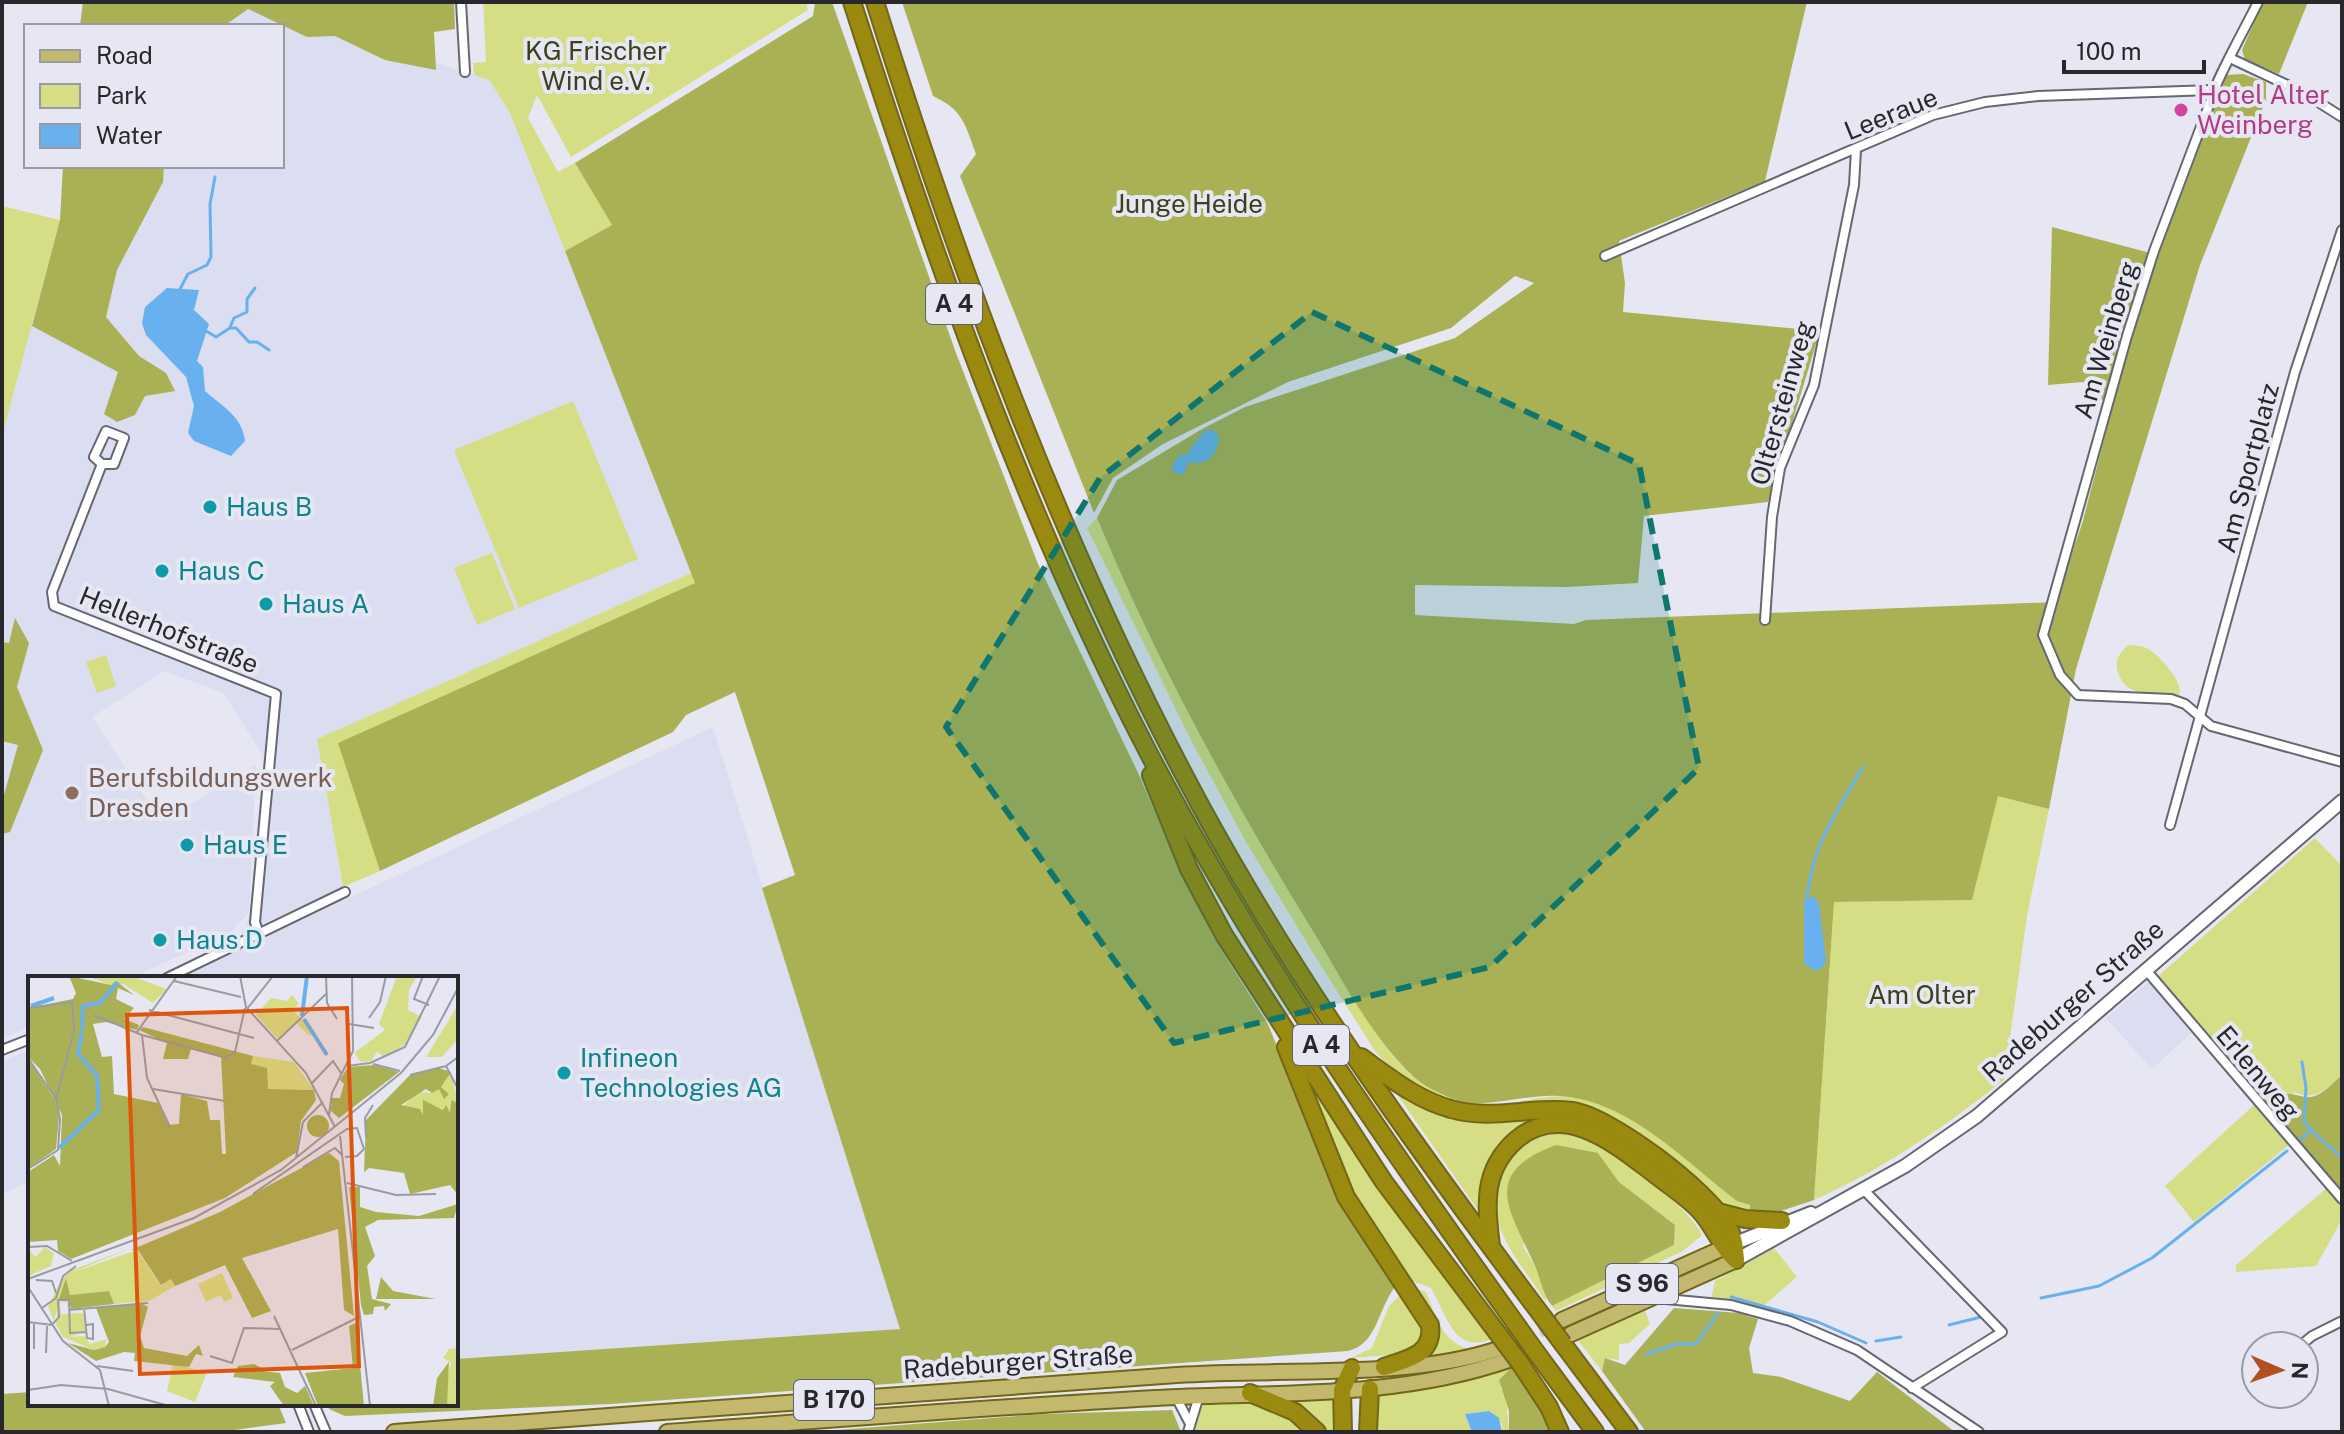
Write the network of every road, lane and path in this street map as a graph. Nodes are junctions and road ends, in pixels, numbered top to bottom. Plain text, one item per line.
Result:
1 (461, 2) edge
2 (852, 2) edge
3 (875, 2) edge
4 (2258, 2) edge
5 (464, 46) junction
6 (453, 47) dead end
7 (2232, 59) junction
8 (465, 72) dead end
9 (2212, 90) junction
10 (2342, 117) edge
11 (1856, 150) junction
12 (2342, 230) edge
13 (1605, 256) dead end
14 (102, 464) dead end
15 (1765, 620) dead end
16 (2200, 719) junction
17 (1146, 749) junction
18 (2342, 762) edge
19 (2342, 801) edge
20 (2170, 825) dead end
21 (345, 892) dead end
22 (259, 934) junction
23 (2146, 970) junction
24 (171, 976) edge
25 (1272, 1013) junction
26 (28, 1040) edge
27 (2, 1050) edge
28 (1353, 1052) junction
29 (1863, 1189) junction
30 (2342, 1199) edge
31 (1818, 1211) junction
32 (1718, 1212) junction
33 (1782, 1221) junction
34 (1491, 1248) junction
35 (1731, 1250) junction
36 (1650, 1297) junction
37 (1562, 1320) tunnel mouth
38 (2342, 1321) edge
39 (2320, 1332) edge
40 (1567, 1339) junction
41 (1507, 1351) junction
42 (1384, 1367) junction
43 (1352, 1368) junction
44 (1912, 1388) junction
45 (1370, 1389) junction
46 (1342, 1390) junction
47 (1250, 1393) junction
48 (1199, 1396) junction
49 (1176, 1397) junction
50 (299, 1406) edge
51 (315, 1406) edge
52 (1189, 1427) edge
53 (1963, 1428) edge
54 (309, 1432) edge
55 (326, 1432) edge
56 (394, 1432) edge
57 (667, 1432) edge
58 (1317, 1432) edge
59 (1343, 1432) edge
60 (1368, 1432) edge
61 (1560, 1432) edge
62 (1595, 1432) edge
63 (1629, 1432) edge
64 (1979, 1432) edge

1 - 5 street
2 - 17 highway, A 4
3 - 28 highway, A 4
4 - 7 street, Am Weinberg
5 - 6 street
5 - 8 street
7 - 9 street, Am Weinberg
7 - 10 street
9 - 11 street, Leeraue
9 - 16 street, Am Weinberg
11 - 13 street, Leeraue
11 - 15 street, Oltersteinweg
12 - 16 street, Am Sportplatz
14 - 22 street, Hellerhofstraße
16 - 18 street
16 - 20 street, Am Sportplatz
17 - 25 highway
17 - 62 highway, A 4, bridge
19 - 23 main road, Radeburger Straße / S 96
21 - 22 street
22 - 24 street
23 - 29 main road, Radeburger Straße / S 96
23 - 30 street, Erlenweg
25 - 41 highway
25 - 42 highway
26 - 27 street
28 - 32 highway
28 - 34 highway, A 4
29 - 31 main road, Radeburger Straße / S 96
29 - 44 street
31 - 33 main road, Radeburger Straße / S 96
31 - 35 main road, Radeburger Straße / S 96
32 - 33 highway
32 - 35 highway
33 - 35 main road, Radeburger Straße / S 96
34 - 35 highway
34 - 40 highway, A 4, bridge
35 - 36 main road, Radeburger Straße / S 96
35 - 37 main road, Radeburger Straße / S 96
36 - 40 main road, Radeburger Straße / S 96
36 - 44 street
38 - 39 street
40 - 63 highway, A 4
41 - 42 main road, Radeburger Straße / B 170
41 - 45 main road, Radeburger Straße / B 170
41 - 61 highway
42 - 43 main road, Radeburger Straße / B 170
43 - 46 highway
43 - 56 main road, Radeburger Straße / B 170
44 - 53 street
45 - 46 main road, Radeburger Straße / B 170
45 - 60 highway
46 - 47 main road, Radeburger Straße / B 170
46 - 59 highway
47 - 48 main road, Radeburger Straße / B 170
47 - 58 highway
48 - 49 main road, Radeburger Straße / B 170
48 - 52 street
49 - 52 street
49 - 57 main road, Radeburger Straße / B 170
50 - 54 street
51 - 55 street
53 - 64 street

